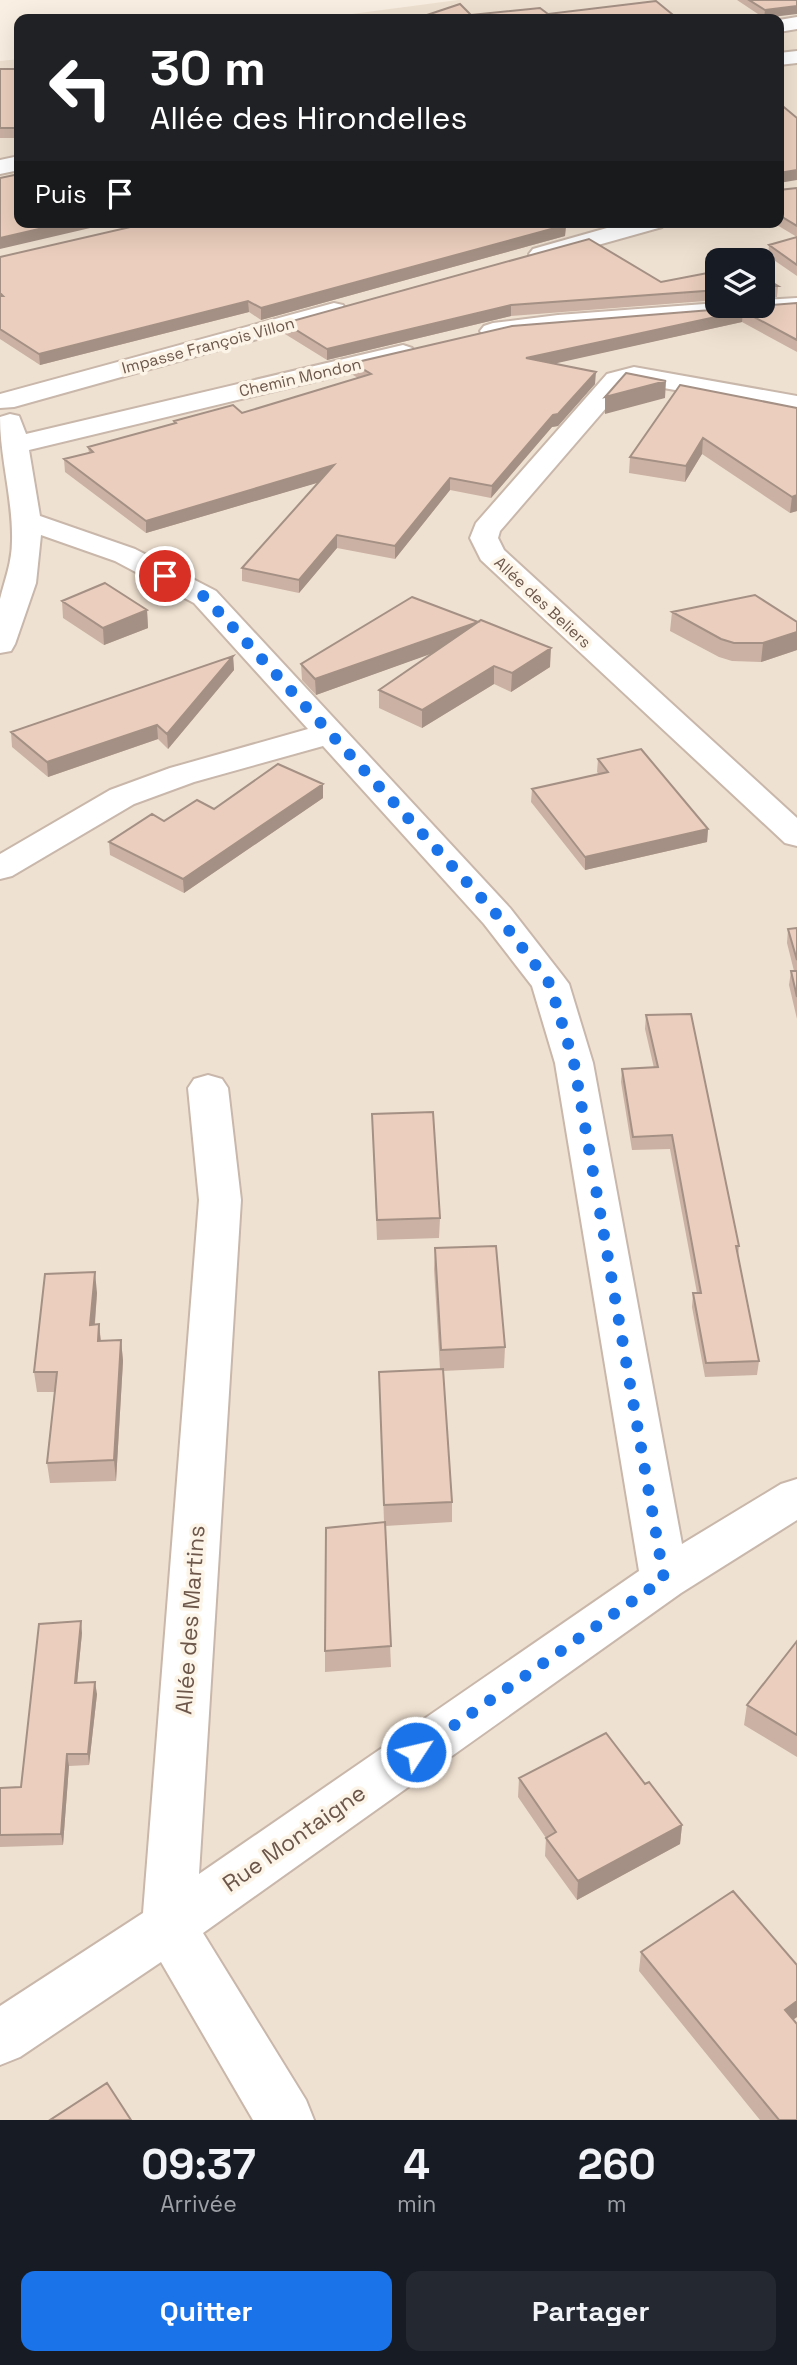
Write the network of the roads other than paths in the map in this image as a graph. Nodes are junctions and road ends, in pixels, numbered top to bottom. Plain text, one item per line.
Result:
1 (633, 228) edge
2 (522, 259) edge
3 (363, 302) edge
4 (797, 305) edge
5 (472, 336) edge
6 (432, 346) edge
7 (3, 398) edge
8 (789, 402) dead end
9 (14, 445) junction
10 (27, 521) junction
11 (0, 644) edge
12 (328, 734) junction
13 (797, 836) edge
14 (0, 869) edge
15 (208, 1088) dead end
16 (797, 1497) edge
17 (664, 1579) junction
18 (169, 1926) junction
19 (0, 2038) edge
20 (285, 2120) edge

1 - 2 street
3 - 7 street, Impasse François Villon
4 - 5 street
6 - 9 street, Chemin Mondon
7 - 9 street
8 - 13 street, Allée des Beliers
9 - 10 street
10 - 11 street
10 - 12 street
12 - 14 street
12 - 17 street
15 - 18 street, Allée des Martins
16 - 17 street, Rue Montaigne
17 - 18 street, Rue Montaigne
18 - 19 street, Rue Montaigne
18 - 20 street

